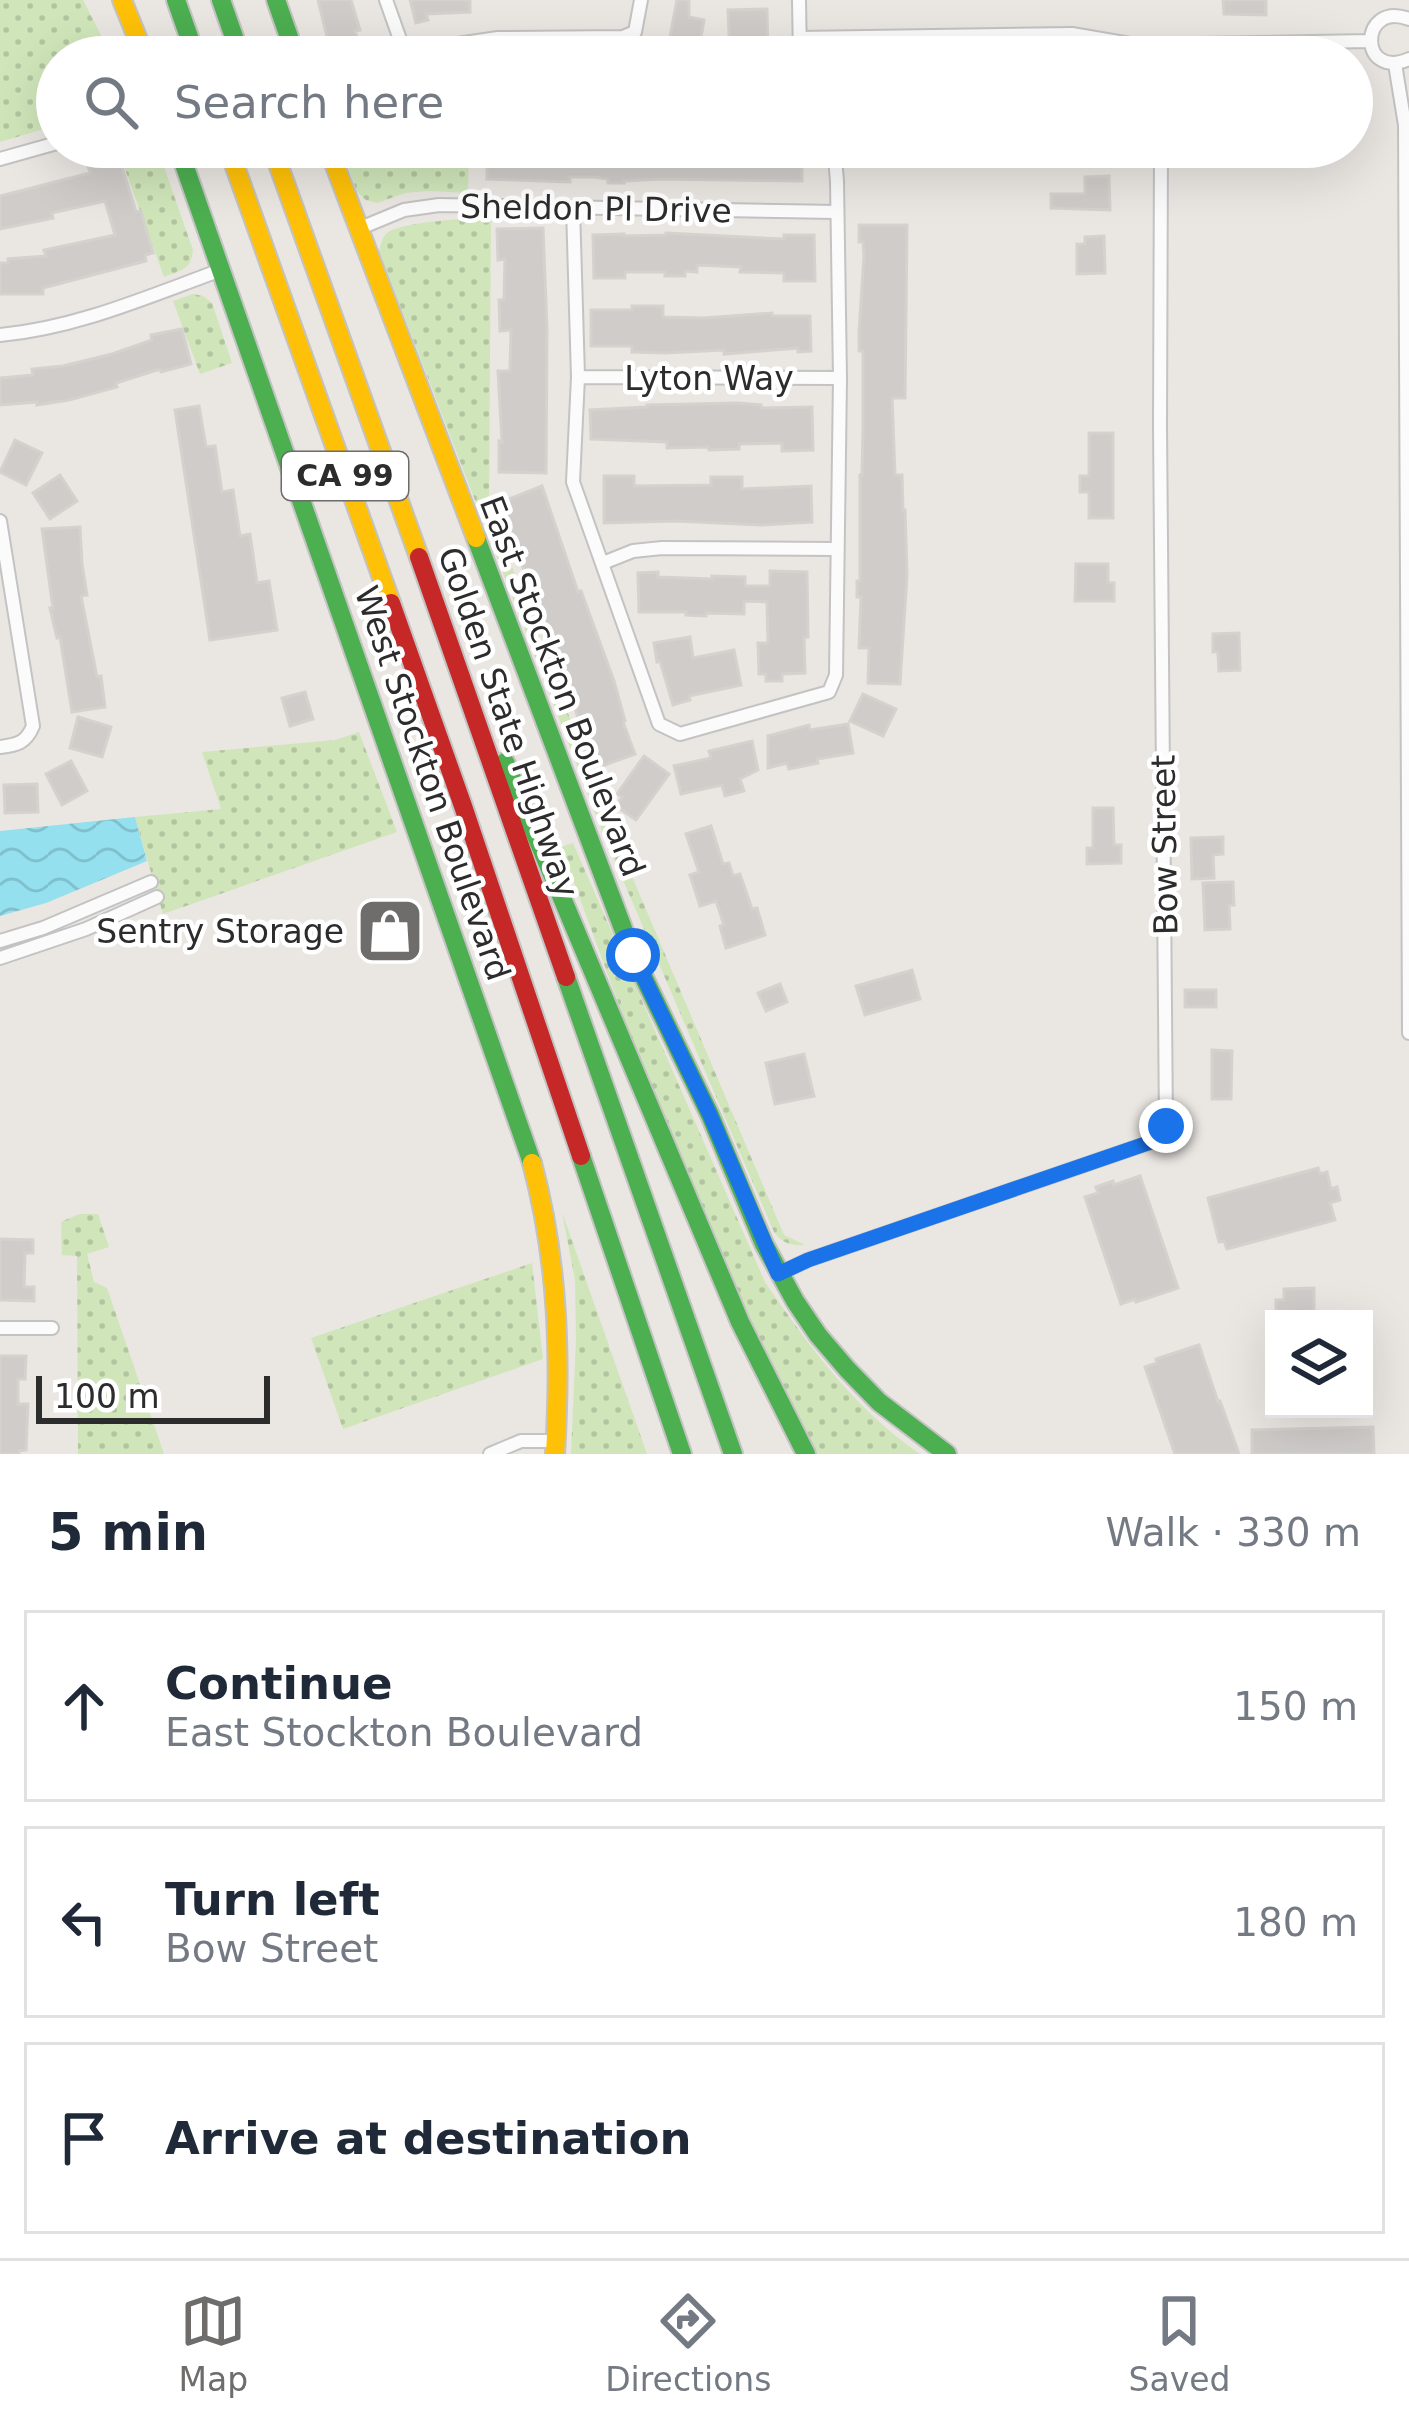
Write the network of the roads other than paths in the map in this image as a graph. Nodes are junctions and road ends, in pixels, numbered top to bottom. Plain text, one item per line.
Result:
1 (122, 0) edge
2 (176, 0) edge
3 (220, 0) edge
4 (275, 0) edge
5 (386, 0) edge
6 (641, 0) edge
7 (799, 0) edge
8 (1400, 11) edge
9 (137, 36) edge
10 (189, 36) edge
11 (233, 36) edge
12 (288, 36) edge
13 (399, 36) edge
14 (625, 36) edge
15 (799, 36) edge
16 (936, 36) edge
17 (1084, 36) edge
18 (1371, 36) edge
19 (1373, 51) edge
20 (1402, 62) edge
21 (36, 149) edge
22 (0, 159) edge
23 (185, 168) edge
24 (235, 168) edge
25 (280, 168) edge
26 (336, 168) edge
27 (835, 168) edge
28 (1161, 168) edge
29 (573, 207) junction
30 (837, 212) junction
31 (358, 229) junction
32 (221, 270) junction
33 (0, 335) edge
34 (1408, 370) edge
35 (578, 377) junction
36 (840, 378) junction
37 (0, 521) edge
38 (837, 549) junction
39 (603, 563) junction
40 (424, 570) junction
41 (0, 747) edge
42 (151, 882) dead end
43 (157, 897) dead end
44 (6, 940) edge
45 (17, 953) junction
46 (0, 958) edge
47 (1409, 978) edge
48 (1409, 1033) edge
49 (778, 1274) junction
50 (0, 1328) edge
51 (52, 1328) dead end
52 (556, 1448) edge
53 (490, 1454) edge
54 (682, 1454) edge
55 (733, 1454) edge
56 (806, 1454) edge
57 (946, 1454) edge

1 - 9 main road
2 - 10 main road
3 - 11 main road
4 - 12 main road
5 - 13 street
6 - 14 street
7 - 15 street
8 - 18 street
16 - 17 street
19 - 20 street
20 - 34 street
21 - 22 street
23 - 32 main road, West Stockton Boulevard
24 - 54 main road, CA 99
25 - 40 main road, Golden State Highway / CA 99
26 - 31 main road, East Stockton Boulevard
27 - 30 street
28 - 49 street, Bow Street
29 - 30 street, Sheldon Pl Drive
29 - 31 street, Sheldon Pl Drive
29 - 35 street
30 - 36 street
31 - 49 main road, East Stockton Boulevard
32 - 33 street
32 - 52 main road, West Stockton Boulevard
34 - 47 street
35 - 36 street, Lyton Way
35 - 39 street
36 - 38 street
37 - 41 street
38 - 39 street
38 - 39 street
40 - 55 main road, Golden State Highway / CA 99
40 - 56 main road
42 - 44 street
43 - 45 street
44 - 45 street
45 - 46 street
47 - 48 street
49 - 57 main road, East Stockton Boulevard
50 - 51 street
52 - 53 street

